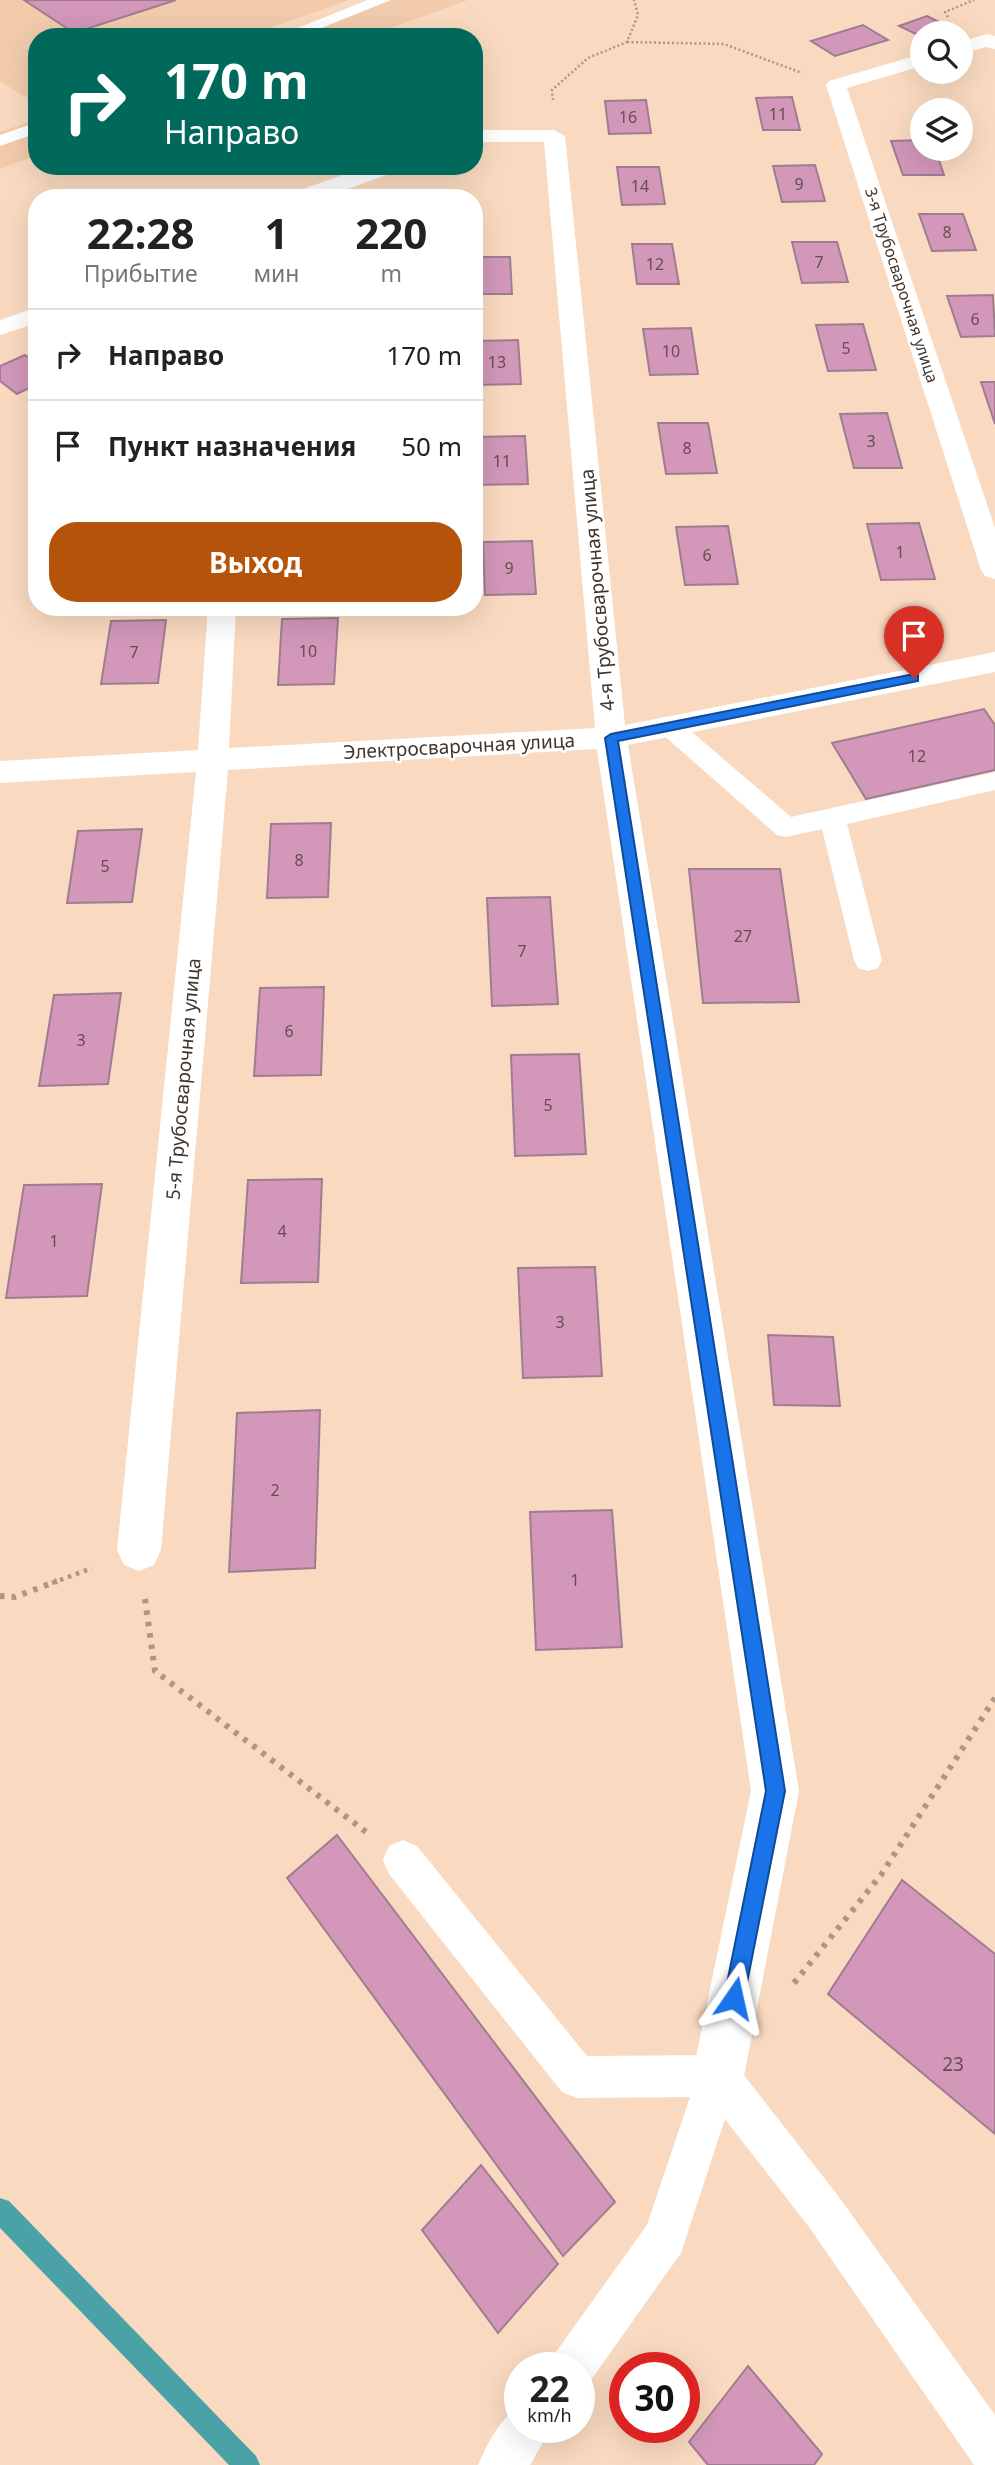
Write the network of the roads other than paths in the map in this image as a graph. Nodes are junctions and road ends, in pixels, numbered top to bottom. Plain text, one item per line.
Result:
1 (383, 0) edge
2 (307, 28) edge
3 (991, 42) edge
4 (973, 46) edge
5 (910, 63) edge
6 (28, 130) edge
7 (483, 136) edge
8 (0, 141) edge
9 (365, 175) edge
10 (325, 189) edge
11 (28, 317) edge
12 (0, 328) edge
13 (995, 570) edge
14 (221, 616) edge
15 (995, 662) edge
16 (669, 726) junction
17 (611, 738) junction
18 (213, 760) junction
19 (0, 772) edge
20 (995, 781) edge
21 (832, 818) junction
22 (868, 960) dead end
23 (139, 1550) road end
24 (402, 1860) road end
25 (718, 2076) junction
26 (583, 2352) edge
27 (518, 2443) edge
28 (995, 2455) edge
29 (502, 2465) edge

1 - 2 lane
3 - 4 street
5 - 13 street, 3-я Трубосварочная улица
6 - 8 lane
7 - 17 street, 4-я Трубосварочная улица
9 - 10 street
11 - 12 street
14 - 18 street, 5-я Трубосварочная улица
15 - 16 street, Электросварочная улица
16 - 17 street, Электросварочная улица
16 - 21 lane
17 - 18 street, Электросварочная улица
17 - 25 street, 4-я Трубосварочная улица
18 - 19 street, Электросварочная улица
18 - 23 street, 5-я Трубосварочная улица
20 - 21 lane
21 - 22 lane
24 - 25 lane
25 - 26 lane
25 - 28 lane
27 - 29 lane

